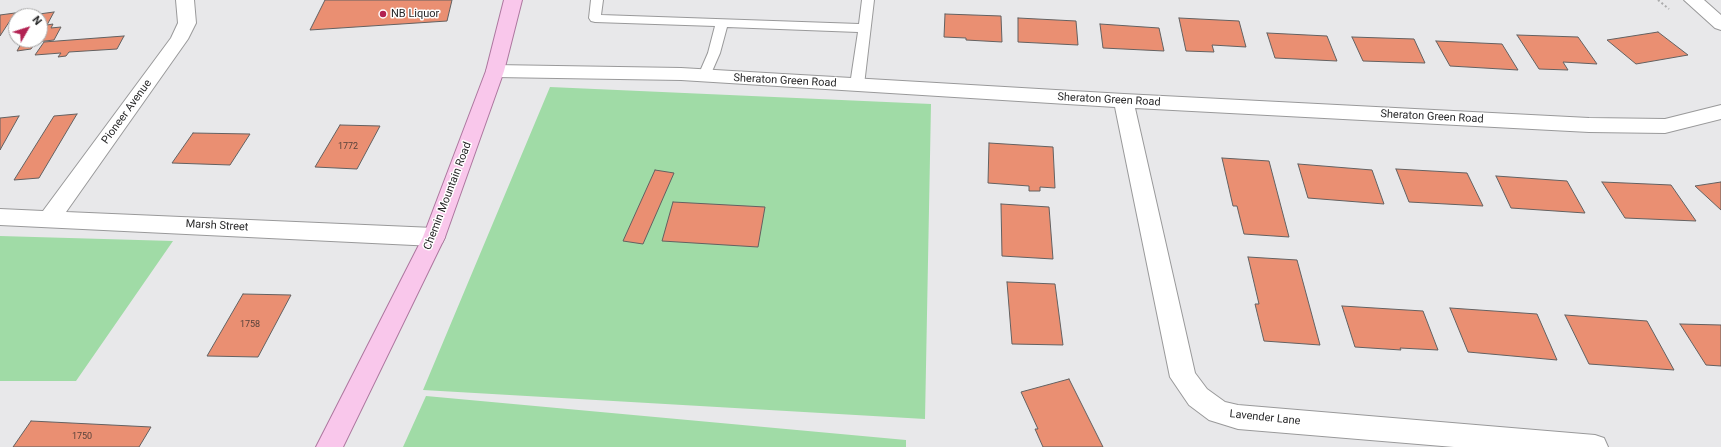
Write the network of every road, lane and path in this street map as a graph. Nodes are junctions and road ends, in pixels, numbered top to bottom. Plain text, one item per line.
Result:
1 (185, 0) edge
2 (513, 0) edge
3 (597, 0) edge
4 (868, 0) edge
5 (1693, 0) edge
6 (722, 23) junction
7 (1721, 24) edge
8 (864, 28) junction
9 (495, 71) junction
10 (704, 76) junction
11 (857, 85) junction
12 (1124, 101) junction
13 (1721, 112) edge
14 (0, 217) edge
15 (50, 218) junction
16 (434, 237) junction
17 (328, 447) edge
18 (1595, 447) edge

1 - 15 street, Pioneer Avenue
2 - 9 main road, Chemin Mountain Road
3 - 6 lane
4 - 8 lane
5 - 7 street
6 - 8 lane
6 - 10 lane
8 - 11 lane
9 - 10 street, Sheraton Green Road
9 - 16 main road, Chemin Mountain Road
10 - 11 street, Sheraton Green Road
11 - 12 street, Sheraton Green Road
12 - 13 street, Sheraton Green Road
12 - 18 street, Lavender Lane
14 - 15 street, Marsh Street
15 - 16 street, Marsh Street
16 - 17 main road, Chemin Mountain Road

